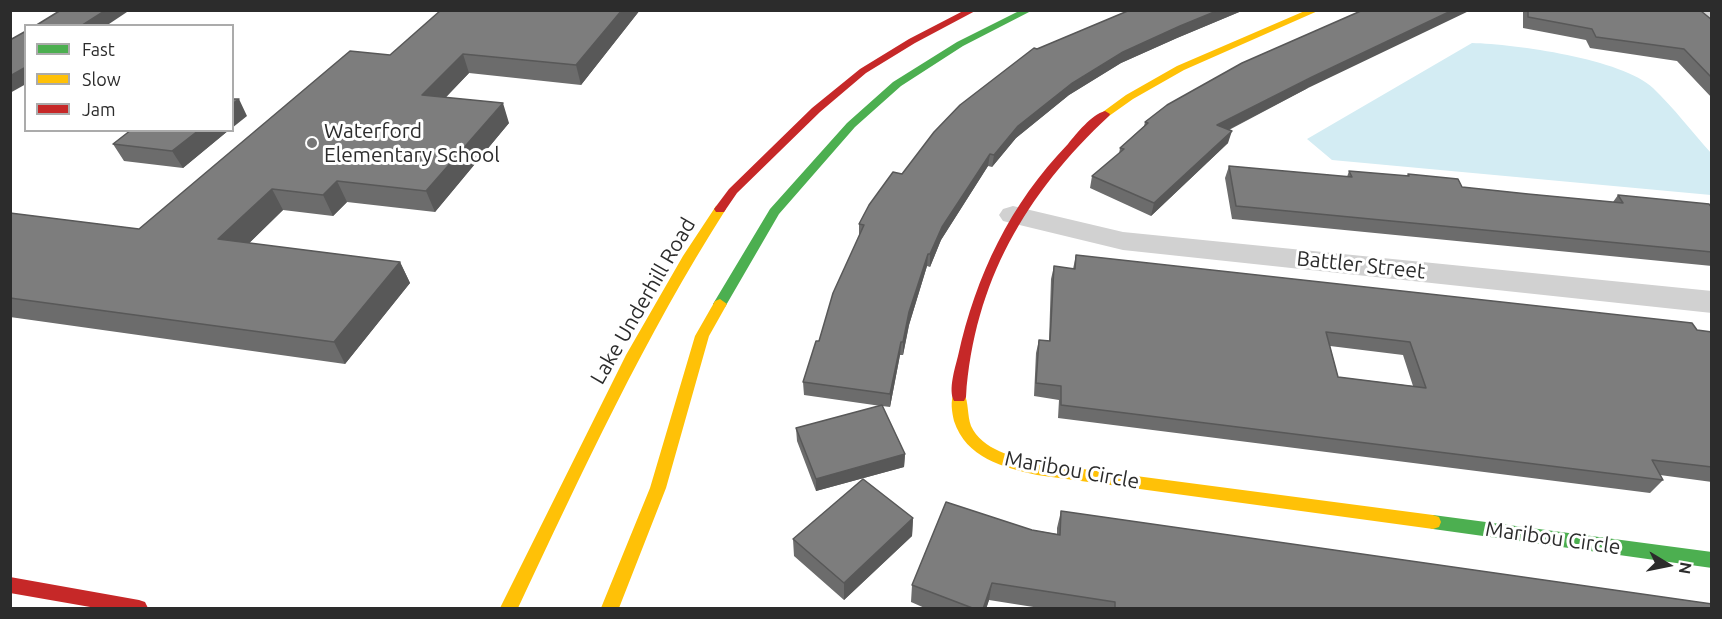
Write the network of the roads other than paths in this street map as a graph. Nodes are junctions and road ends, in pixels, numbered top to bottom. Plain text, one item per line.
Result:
1 (973, 10) edge
2 (1029, 10) edge
3 (1316, 10) edge
4 (1658, 10) edge
5 (1712, 15) edge
6 (1013, 216) junction
7 (1712, 302) edge
8 (1712, 560) edge
9 (10, 585) edge
10 (139, 609) edge
11 (509, 609) edge
12 (610, 609) edge

1 - 11 street, Lake Underhill Road
2 - 12 street
3 - 6 street, Maribou Circle
4 - 5 street
6 - 7 street, Battler Street
6 - 8 street, Maribou Circle
9 - 10 street

